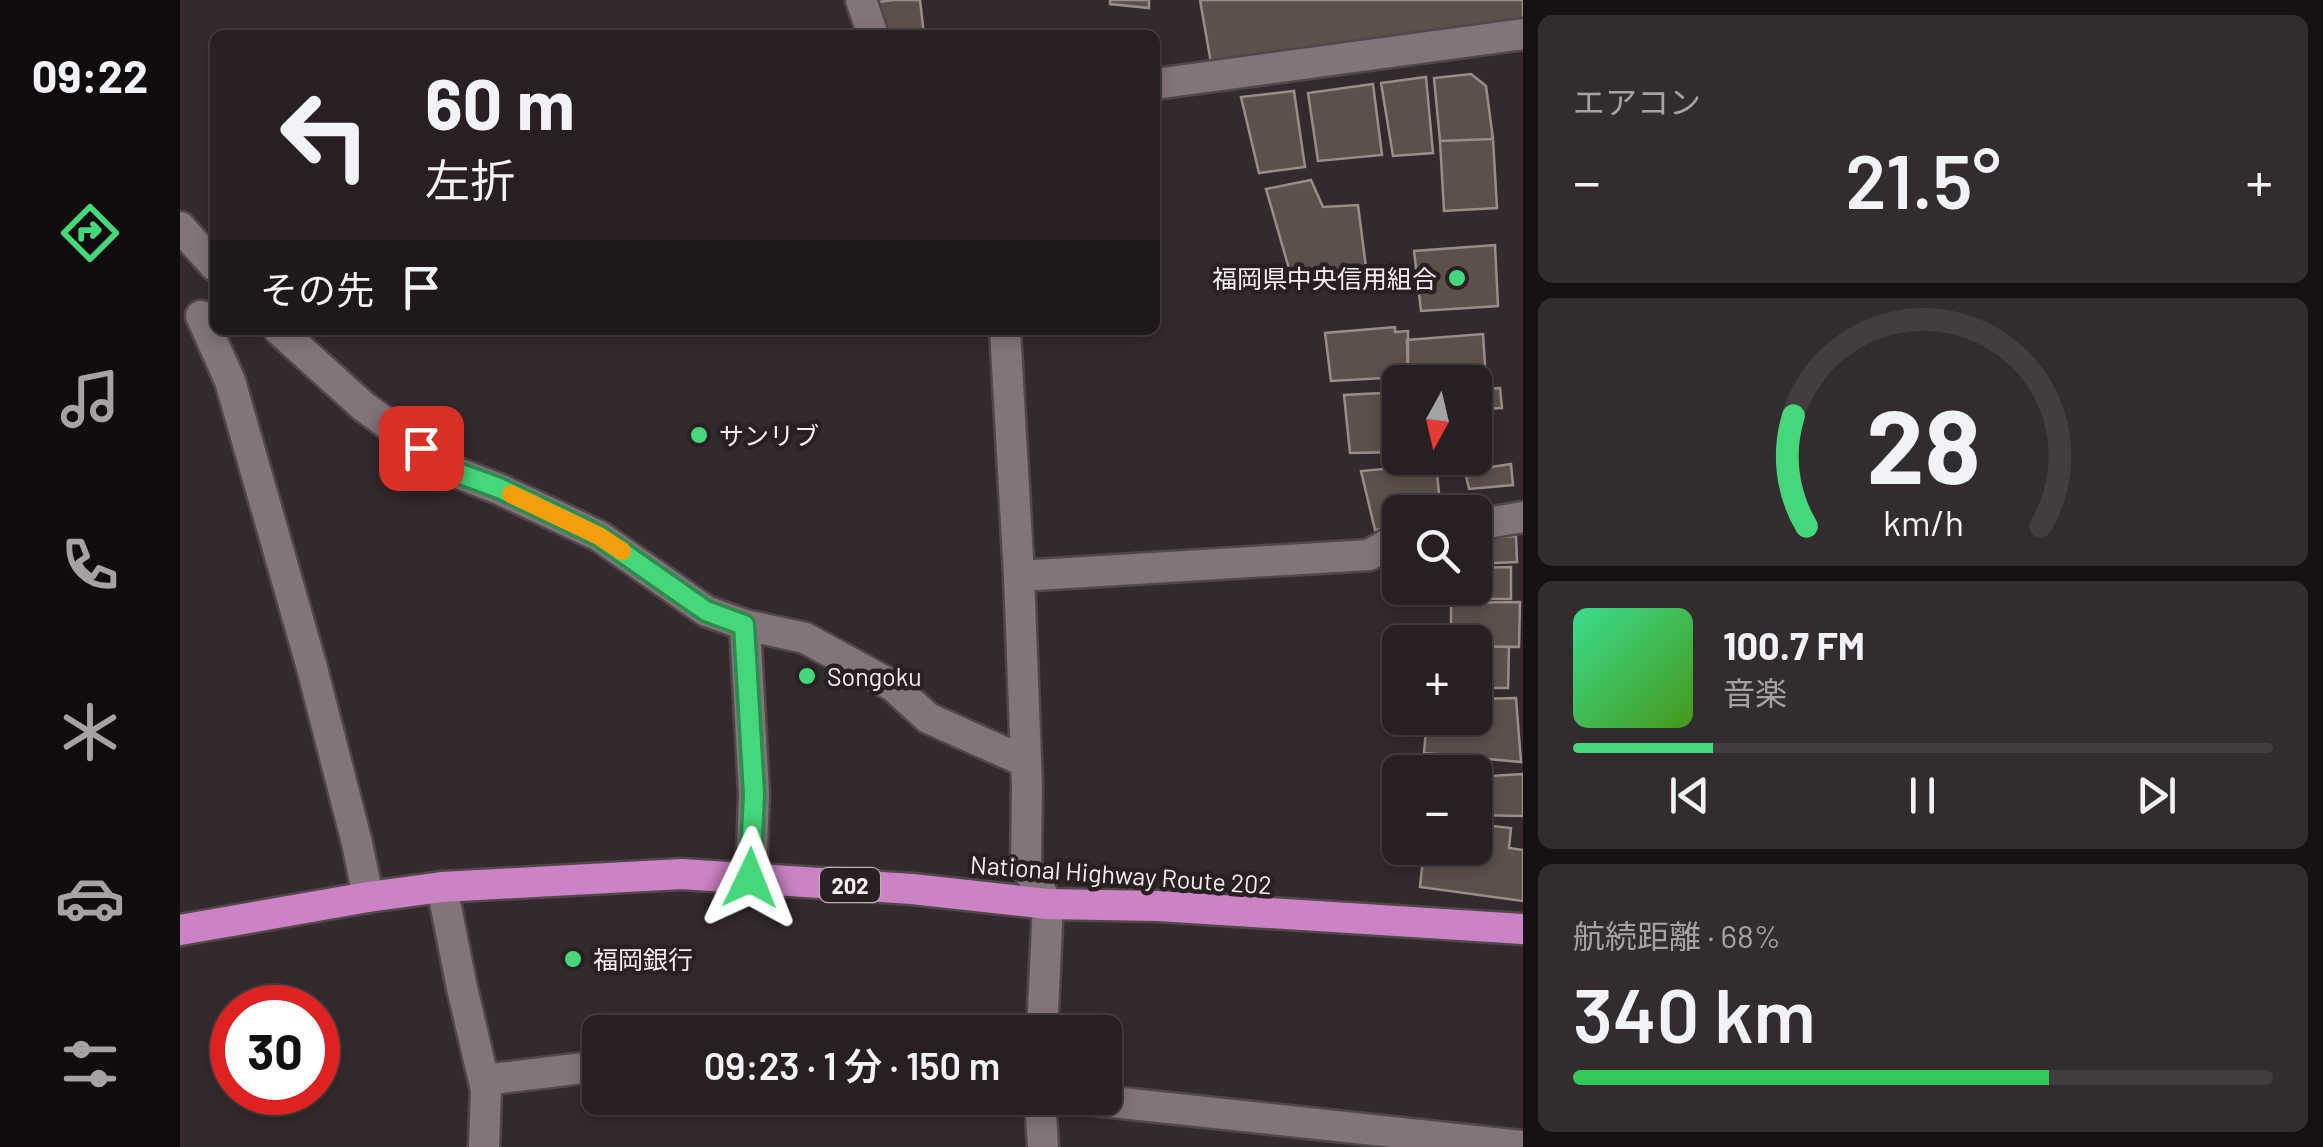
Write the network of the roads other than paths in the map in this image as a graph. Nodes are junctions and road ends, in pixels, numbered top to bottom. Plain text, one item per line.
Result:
1 (861, 0) edge
2 (871, 30) edge
3 (1523, 34) edge
4 (1160, 83) edge
5 (180, 226) edge
6 (210, 260) edge
7 (199, 317) edge
8 (285, 335) edge
9 (1005, 335) edge
10 (1523, 517) edge
11 (1492, 522) edge
12 (1382, 548) edge
13 (1019, 576) junction
14 (744, 625) junction
15 (1026, 762) junction
16 (750, 878) junction
17 (442, 888) junction
18 (368, 897) junction
19 (1048, 904) junction
20 (180, 930) edge
21 (1523, 930) edge
22 (1043, 1015) edge
23 (582, 1068) edge
24 (484, 1080) junction
25 (1122, 1103) edge
26 (1041, 1115) edge
27 (1523, 1146) edge
28 (484, 1147) edge
29 (1042, 1147) edge

1 - 2 street
3 - 4 street
5 - 6 street
7 - 18 street
8 - 14 street
9 - 13 street
10 - 11 street
12 - 13 street
13 - 15 street
14 - 15 street
14 - 16 street
15 - 19 street
16 - 17 highway, National Highway Route 202 / 202
16 - 19 highway, National Highway Route 202 / 202
17 - 18 highway, National Highway Route 202 / 202
17 - 24 street
18 - 20 highway, National Highway Route 202 / 202
19 - 21 highway, National Highway Route 202 / 202
19 - 22 street
23 - 24 street
24 - 28 street
25 - 27 street
26 - 29 street

